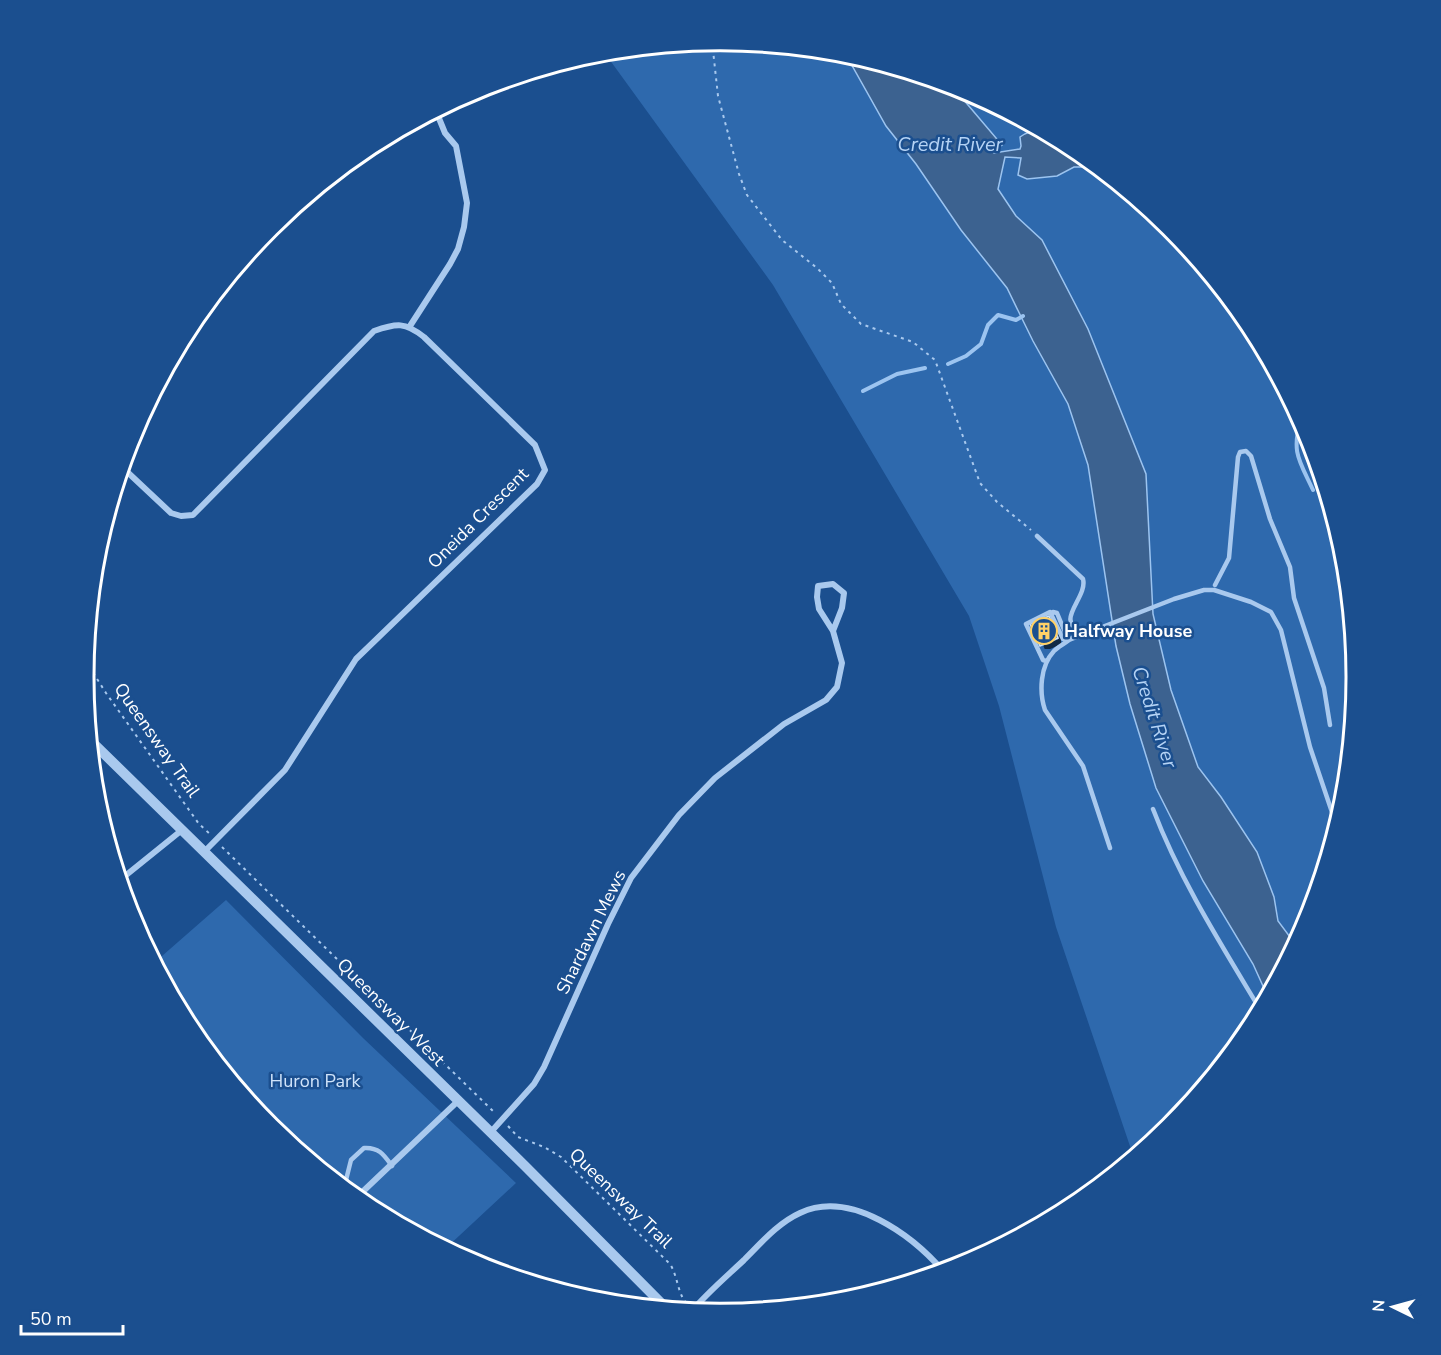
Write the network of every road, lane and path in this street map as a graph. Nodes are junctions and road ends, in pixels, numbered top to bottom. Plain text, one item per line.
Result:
1 (713, 51) edge
2 (439, 118) edge
3 (410, 326) junction
4 (128, 473) edge
5 (1037, 536) joint
6 (1215, 585) dead end
7 (1053, 612) dead end
8 (833, 631) junction
9 (1069, 640) junction
10 (1046, 661) junction
11 (94, 674) edge
12 (1330, 725) dead end
13 (98, 748) edge
14 (1153, 809) dead end
15 (1332, 812) edge
16 (183, 829) junction
17 (209, 834) dead end
18 (1110, 848) dead end
19 (225, 850) dead end
20 (205, 851) junction
21 (126, 875) edge
22 (1256, 1002) edge
23 (458, 1101) junction
24 (496, 1114) dead end
25 (512, 1130) dead end
26 (490, 1133) junction
27 (392, 1166) junction
28 (346, 1180) edge
29 (363, 1192) edge
30 (938, 1265) edge
31 (659, 1301) edge
32 (686, 1303) edge
33 (696, 1303) edge

1 - 5 path
2 - 3 street
3 - 4 street
3 - 20 street, Oneida Crescent
5 - 9 lane
6 - 12 lane
7 - 10 lane
8 - 8 street, Shardawn Mews
8 - 26 street, Shardawn Mews
9 - 10 lane
9 - 15 lane
10 - 18 lane
11 - 17 path, Queensway Trail
13 - 16 street, Queensway West
14 - 22 lane
16 - 20 street, Queensway West
16 - 21 street
19 - 24 path
20 - 23 street, Queensway West
23 - 26 street, Queensway West
23 - 27 street
25 - 32 path, Queensway Trail
26 - 31 street, Queensway West
27 - 28 lane
27 - 29 street
30 - 33 street

